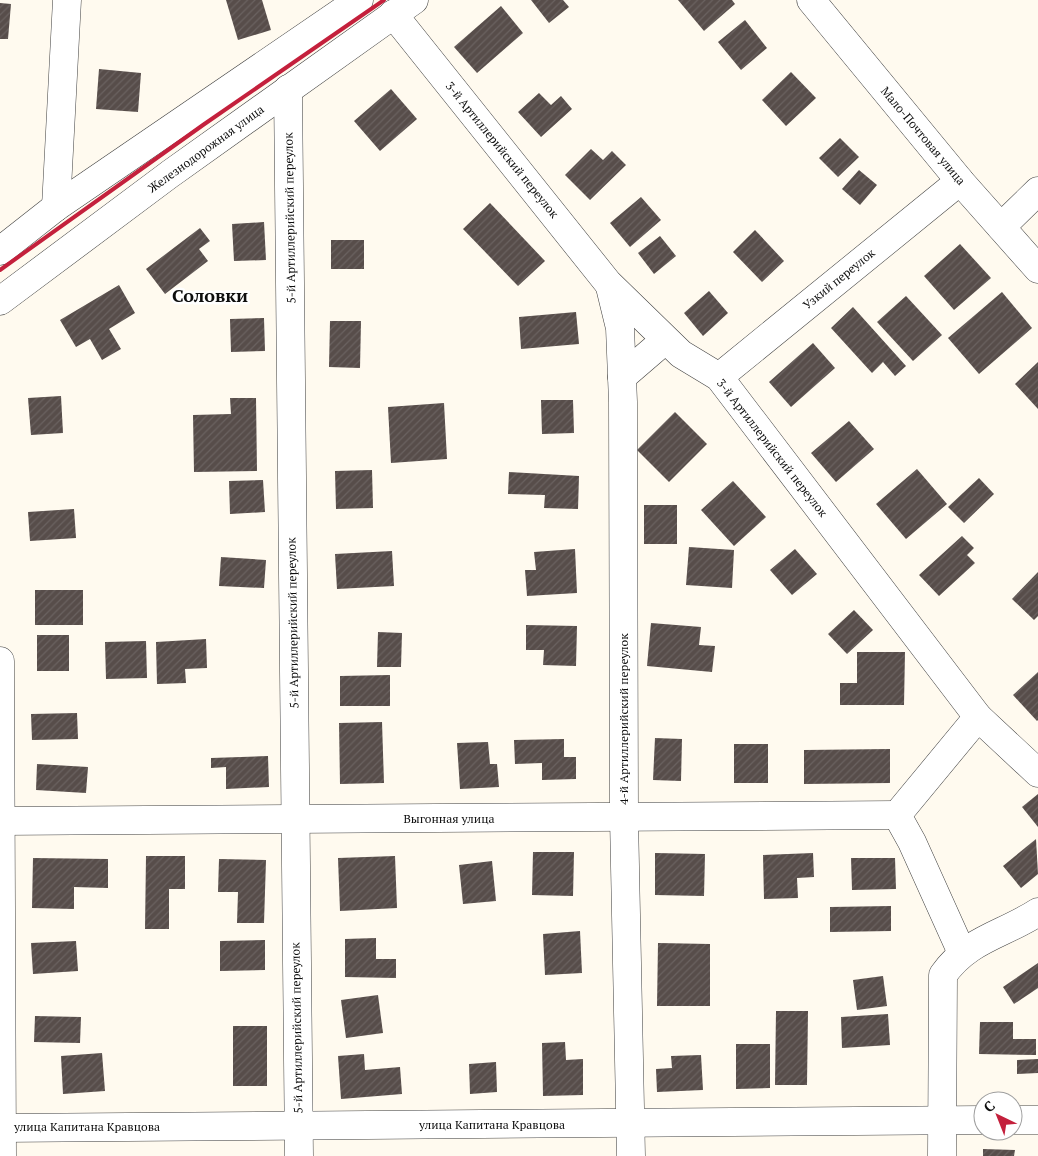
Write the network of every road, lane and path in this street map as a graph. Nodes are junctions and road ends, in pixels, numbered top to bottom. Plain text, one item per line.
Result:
1 (67, 0) edge
2 (359, 0) edge
3 (811, 0) edge
4 (404, 7) edge
5 (288, 89) junction
6 (960, 181) junction
7 (1038, 191) edge
8 (56, 208) junction
9 (1001, 227) junction
10 (0, 251) edge
11 (1038, 269) edge
12 (608, 283) junction
13 (0, 301) edge
14 (665, 340) junction
15 (622, 377) junction
16 (719, 377) junction
17 (0, 662) edge
18 (978, 717) junction
19 (1038, 773) edge
20 (897, 815) junction
21 (624, 818) junction
22 (295, 820) junction
23 (1, 821) edge
24 (1038, 912) edge
25 (962, 953) junction
26 (942, 1120) junction
27 (973, 1120) edge
28 (1023, 1120) edge
29 (1038, 1120) edge
30 (630, 1124) junction
31 (298, 1126) junction
32 (1, 1128) edge
33 (2, 1156) edge
34 (299, 1156) edge
35 (631, 1156) edge
36 (942, 1156) edge

1 - 8 street
2 - 8 street
3 - 6 street, Мало-Почтовая улица
4 - 5 street, Железнодорожная улица
4 - 12 street, 3-й Артиллерийский переулок
5 - 13 street, Железнодорожная улица
5 - 22 street, 5-й Артиллерийский переулок
6 - 9 street, Мало-Почтовая улица
6 - 16 street, Узкий переулок
7 - 9 street
8 - 10 street
9 - 11 street, Мало-Почтовая улица
12 - 14 street, 3-й Артиллерийский переулок
12 - 15 street, 4-й Артиллерийский переулок
14 - 15 street
14 - 16 street, 3-й Артиллерийский переулок
15 - 21 street, 4-й Артиллерийский переулок
16 - 18 street, 3-й Артиллерийский переулок
17 - 23 street
18 - 19 street, 3-й Артиллерийский переулок
18 - 20 street
20 - 21 street, Выгонная улица
20 - 25 street
21 - 22 street, Выгонная улица
21 - 30 street, 4-й Артиллерийский переулок
22 - 23 street, Выгонная улица
22 - 31 street, 5-й Артиллерийский переулок
23 - 32 street
24 - 25 street
25 - 26 street
26 - 27 street, улица Капитана Кравцова
26 - 30 street, улица Капитана Кравцова
26 - 36 street
28 - 29 street
30 - 31 street, улица Капитана Кравцова
30 - 35 street, 4-й Артиллерийский переулок
31 - 32 street, улица Капитана Кравцова
31 - 34 street, 5-й Артиллерийский переулок
32 - 33 street

